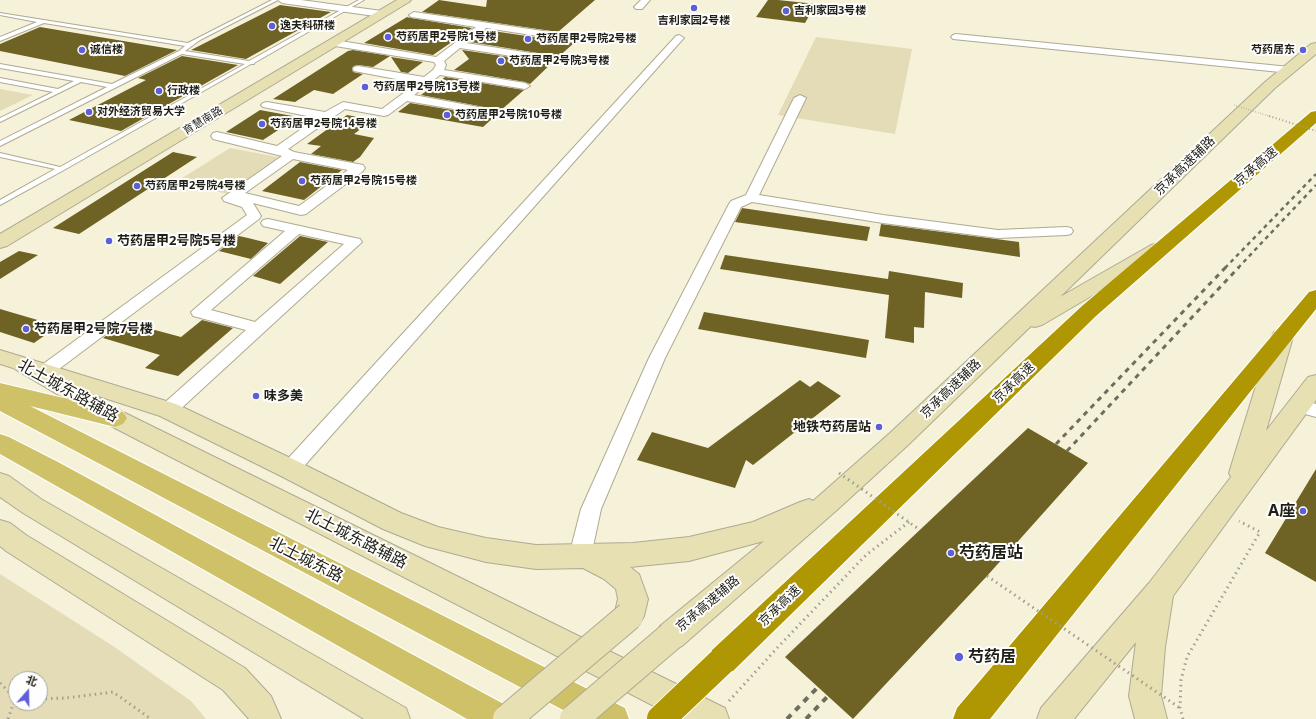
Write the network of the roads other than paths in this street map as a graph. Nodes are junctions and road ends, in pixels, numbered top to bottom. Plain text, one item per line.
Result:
1 (276, 0) edge
2 (282, 0) edge
3 (362, 0) edge
4 (404, 0) edge
5 (646, 0) edge
6 (639, 7) dead end
7 (346, 9) junction
8 (0, 14) edge
9 (382, 14) junction
10 (414, 15) dead end
11 (43, 21) junction
12 (484, 25) junction
13 (956, 37) dead end
14 (679, 38) dead end
15 (0, 39) edge
16 (577, 39) dead end
17 (335, 43) junction
18 (189, 44) junction
19 (458, 45) junction
20 (1316, 47) edge
21 (181, 52) junction
22 (550, 59) dead end
23 (252, 63) junction
24 (0, 66) edge
25 (438, 66) junction
26 (358, 69) dead end
27 (1290, 70) junction
28 (0, 80) edge
29 (80, 80) junction
30 (427, 80) junction
31 (113, 86) junction
32 (525, 86) dead end
33 (59, 91) junction
34 (406, 97) junction
35 (800, 98) dead end
36 (267, 105) dead end
37 (494, 113) dead end
38 (1316, 115) edge
39 (327, 116) junction
40 (0, 120) edge
41 (217, 136) dead end
42 (0, 144) edge
43 (285, 152) junction
44 (0, 155) edge
45 (62, 169) junction
46 (234, 195) junction
47 (751, 198) junction
48 (0, 203) edge
49 (268, 223) dead end
50 (296, 229) junction
51 (1066, 231) dead end
52 (0, 242) edge
53 (1167, 244) junction
54 (1316, 296) edge
55 (258, 328) junction
56 (1282, 337) junction
57 (1004, 338) junction
58 (22, 364) edge
59 (1316, 383) edge
60 (0, 391) edge
61 (0, 401) edge
62 (1308, 409) edge
63 (168, 410) junction
64 (116, 418) junction
65 (0, 443) edge
66 (290, 469) junction
67 (0, 483) edge
68 (1238, 486) junction
69 (0, 502) edge
70 (829, 502) junction
71 (32, 506) junction
72 (0, 531) edge
73 (583, 556) junction
74 (1159, 592) junction
75 (265, 719) edge
76 (394, 719) edge
77 (499, 719) edge
78 (507, 719) edge
79 (574, 719) edge
80 (613, 719) edge
81 (660, 719) edge
82 (713, 719) edge
83 (969, 719) edge
84 (1053, 719) edge
85 (1151, 719) edge

1 - 18 lane
2 - 7 street
3 - 7 lane
4 - 9 street, 育慧南路
5 - 6 street
7 - 9 street
7 - 23 lane
8 - 11 lane
9 - 17 street, 育慧南路
10 - 12 street
11 - 15 lane
11 - 18 lane
12 - 16 street
12 - 19 street
13 - 27 street
14 - 66 street
17 - 25 street
17 - 52 street, 育慧南路
18 - 21 lane
19 - 22 street
19 - 25 street
20 - 27 street, 京承高速辅路
21 - 23 lane
21 - 31 lane
23 - 45 lane
24 - 29 lane
25 - 30 street
25 - 32 street
26 - 30 street
27 - 57 street, 京承高速辅路
28 - 33 lane
29 - 31 lane
29 - 33 lane
30 - 34 street
31 - 42 lane
33 - 40 lane
34 - 37 street
34 - 39 street
35 - 47 street
36 - 39 street
38 - 53 highway, 京承高速
39 - 43 street
41 - 43 street
43 - 46 street
43 - 46 street
44 - 45 lane
45 - 48 lane
46 - 58 street
47 - 51 street
47 - 73 street
49 - 50 street
50 - 55 street
50 - 55 street
53 - 57 street
53 - 81 highway, 京承高速, bridge
54 - 56 highway
55 - 63 street
56 - 68 street
56 - 83 highway
57 - 70 street, 京承高速辅路
58 - 63 street
58 - 64 street, 北土城东路辅路
59 - 62 street
60 - 64 main road
61 - 80 main road, 北土城东路
62 - 68 street
63 - 66 street
64 - 82 street, 北土城东路辅路
65 - 77 main road
66 - 73 street
67 - 71 street
68 - 74 street
69 - 71 street
70 - 73 street
70 - 79 street, 京承高速辅路, bridge
71 - 76 street
72 - 75 street
73 - 78 street, bridge
74 - 84 street
74 - 85 street

